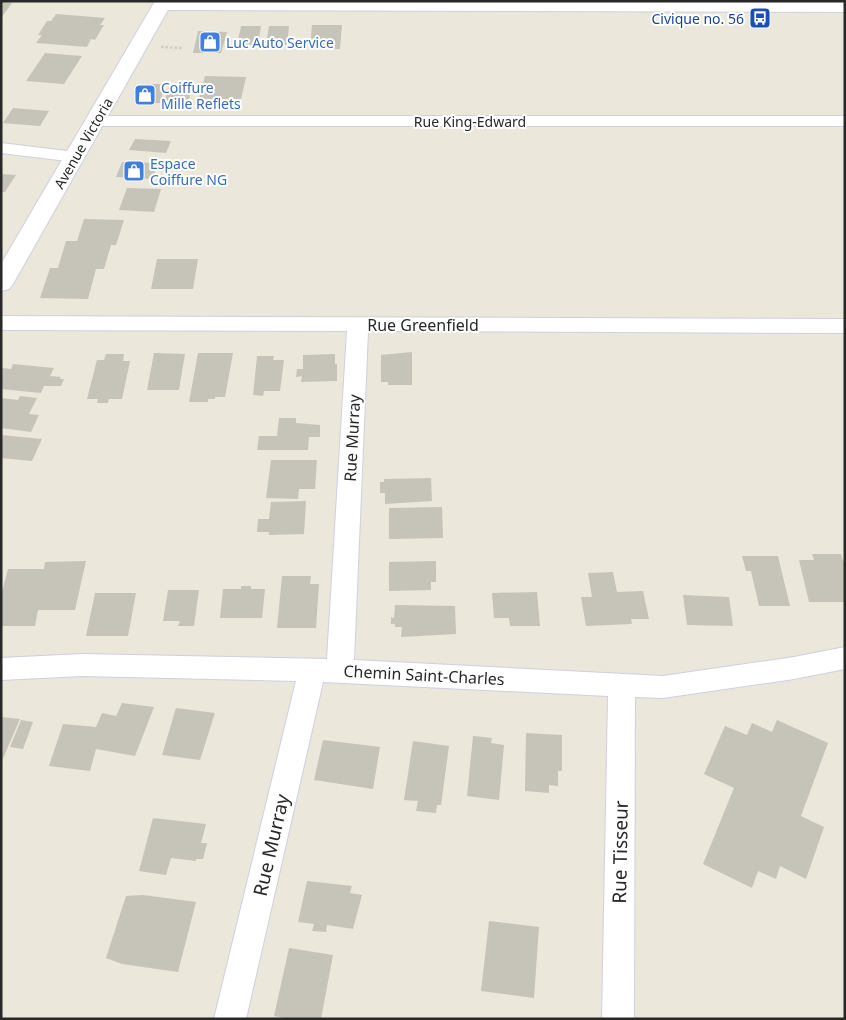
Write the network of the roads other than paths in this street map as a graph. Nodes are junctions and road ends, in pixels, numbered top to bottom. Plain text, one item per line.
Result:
1 (162, 4) edge
2 (845, 7) edge
3 (96, 121) junction
4 (845, 121) edge
5 (1, 148) edge
6 (75, 157) junction
7 (1, 284) edge
8 (1, 322) edge
9 (358, 325) junction
10 (845, 326) edge
11 (845, 658) edge
12 (1, 668) edge
13 (326, 671) junction
14 (622, 685) junction
15 (230, 1019) edge
16 (618, 1019) edge

1 - 2 street
1 - 3 street, Avenue Victoria
3 - 4 street, Rue King-Edward
3 - 6 street, Avenue Victoria
5 - 6 street
6 - 7 street, Avenue Victoria
8 - 9 street, Rue Greenfield
9 - 10 street, Rue Greenfield
9 - 13 street, Rue Murray
11 - 14 street, Chemin Saint-Charles
12 - 13 street, Chemin Saint-Charles
13 - 14 street, Chemin Saint-Charles
13 - 15 street, Rue Murray
14 - 16 street, Rue Tisseur

